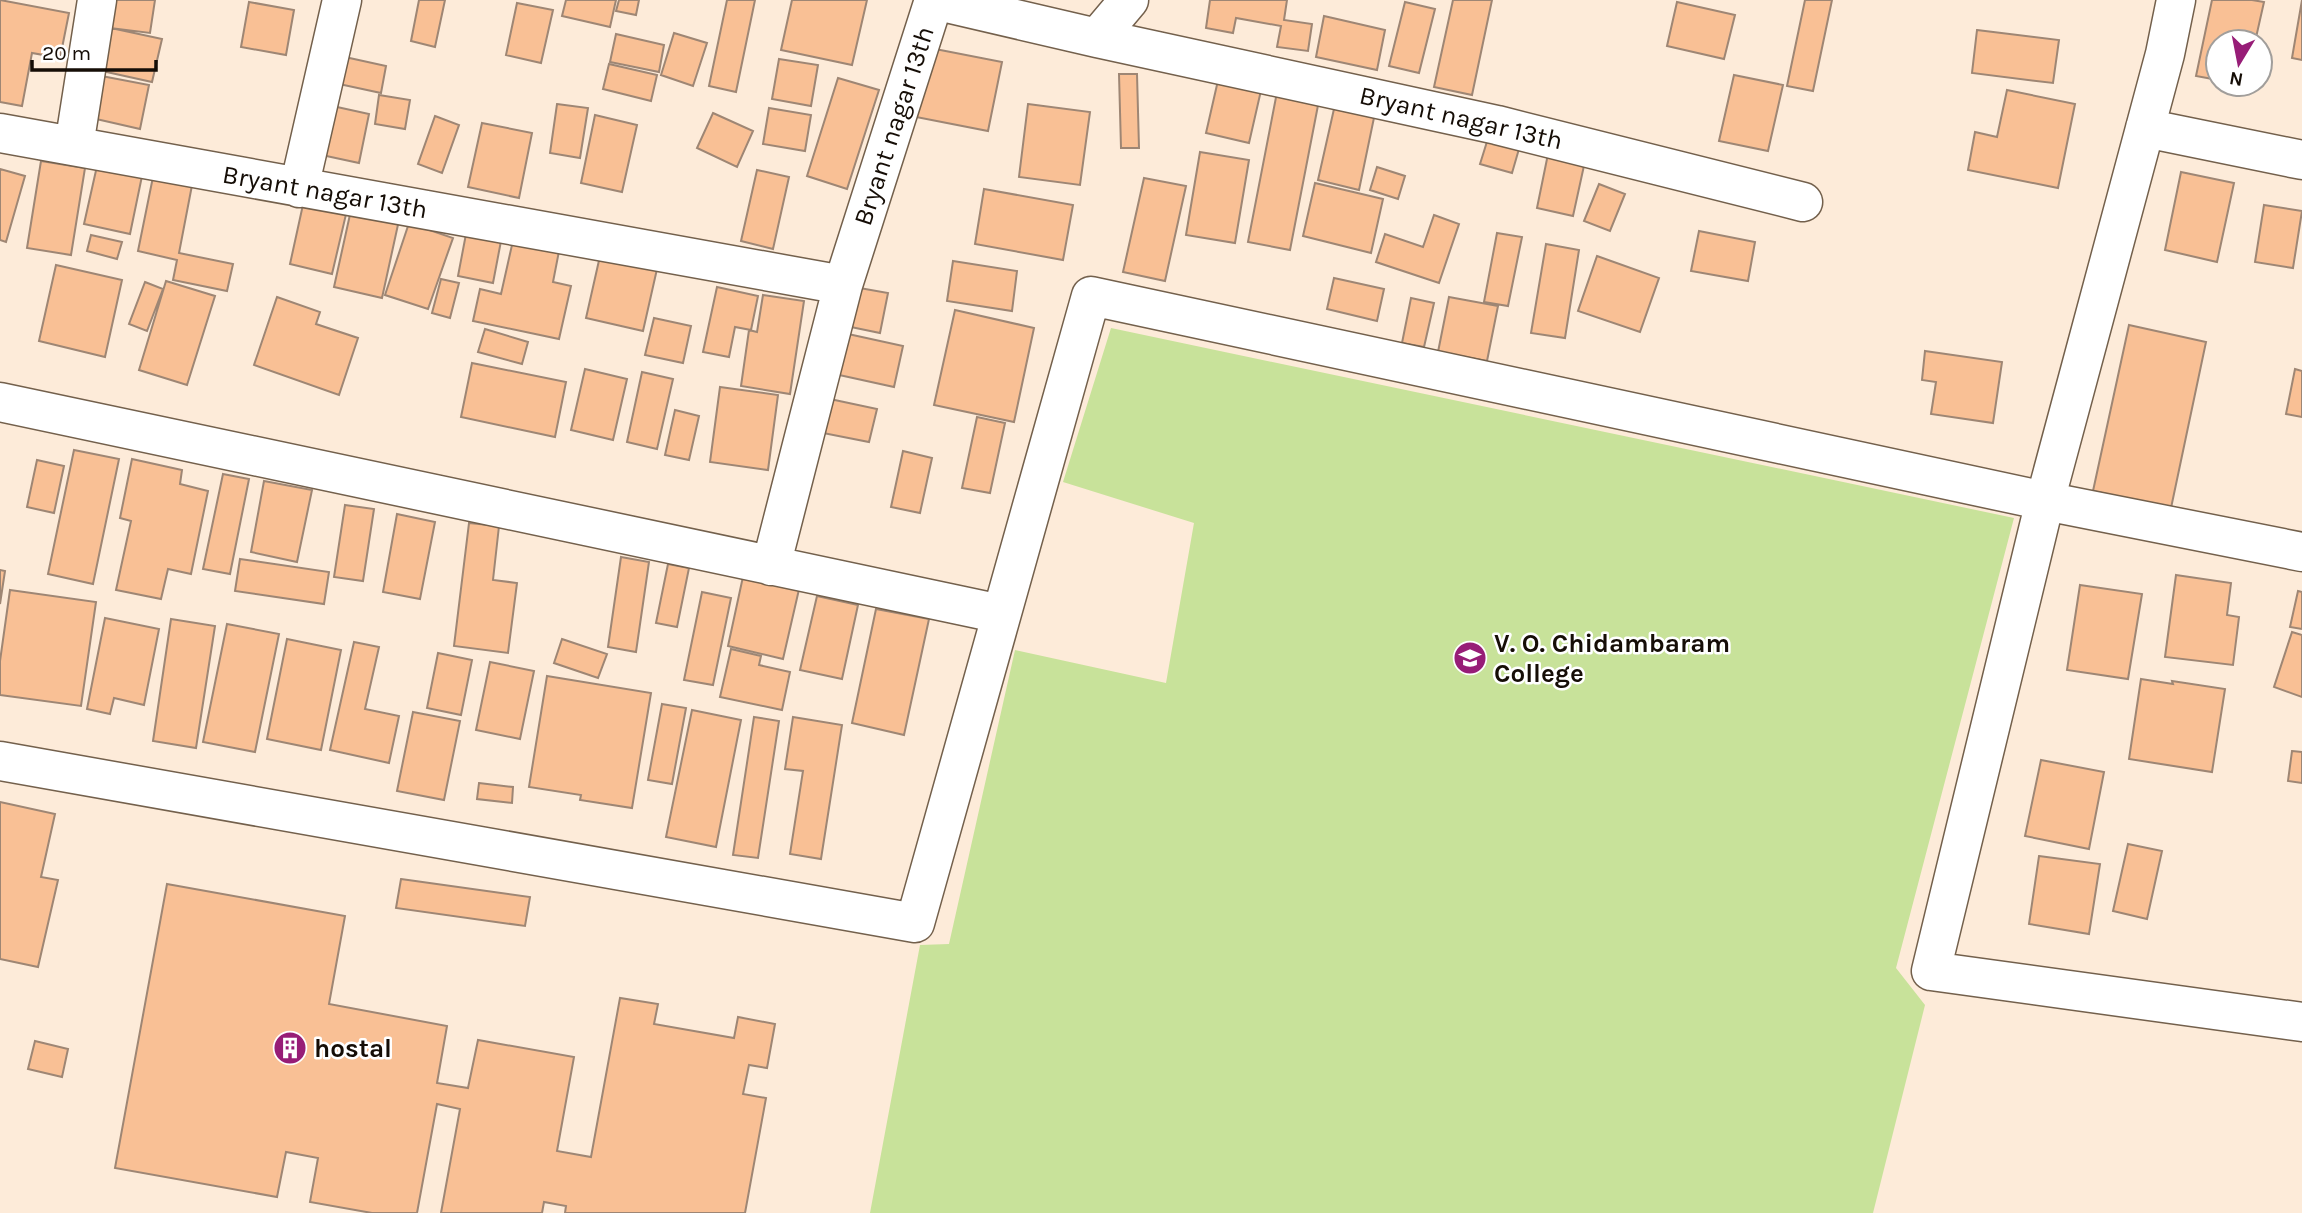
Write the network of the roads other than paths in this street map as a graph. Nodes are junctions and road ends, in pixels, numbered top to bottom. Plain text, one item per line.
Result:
1 (97, 0) edge
2 (342, 0) edge
3 (934, 0) edge
4 (1129, 0) edge
5 (2176, 0) edge
6 (1097, 38) junction
7 (2145, 128) junction
8 (0, 133) edge
9 (75, 146) junction
10 (2302, 160) edge
11 (299, 188) junction
12 (1803, 202) dead end
13 (843, 285) junction
14 (0, 402) edge
15 (2045, 501) junction
16 (2302, 552) edge
17 (771, 566) junction
18 (1001, 614) junction
19 (0, 761) edge
20 (2302, 1022) edge

1 - 9 street
2 - 11 street
3 - 6 street, Bryant nagar 13th
3 - 13 street, Bryant nagar 13th
4 - 6 street
5 - 7 street
6 - 12 street, Bryant nagar 13th
7 - 10 street
7 - 15 street
8 - 9 street, Bryant nagar 13th
9 - 11 street, Bryant nagar 13th
11 - 13 street, Bryant nagar 13th
13 - 17 street
14 - 17 street
15 - 16 street
15 - 18 street
15 - 20 street
17 - 18 street
18 - 19 street

